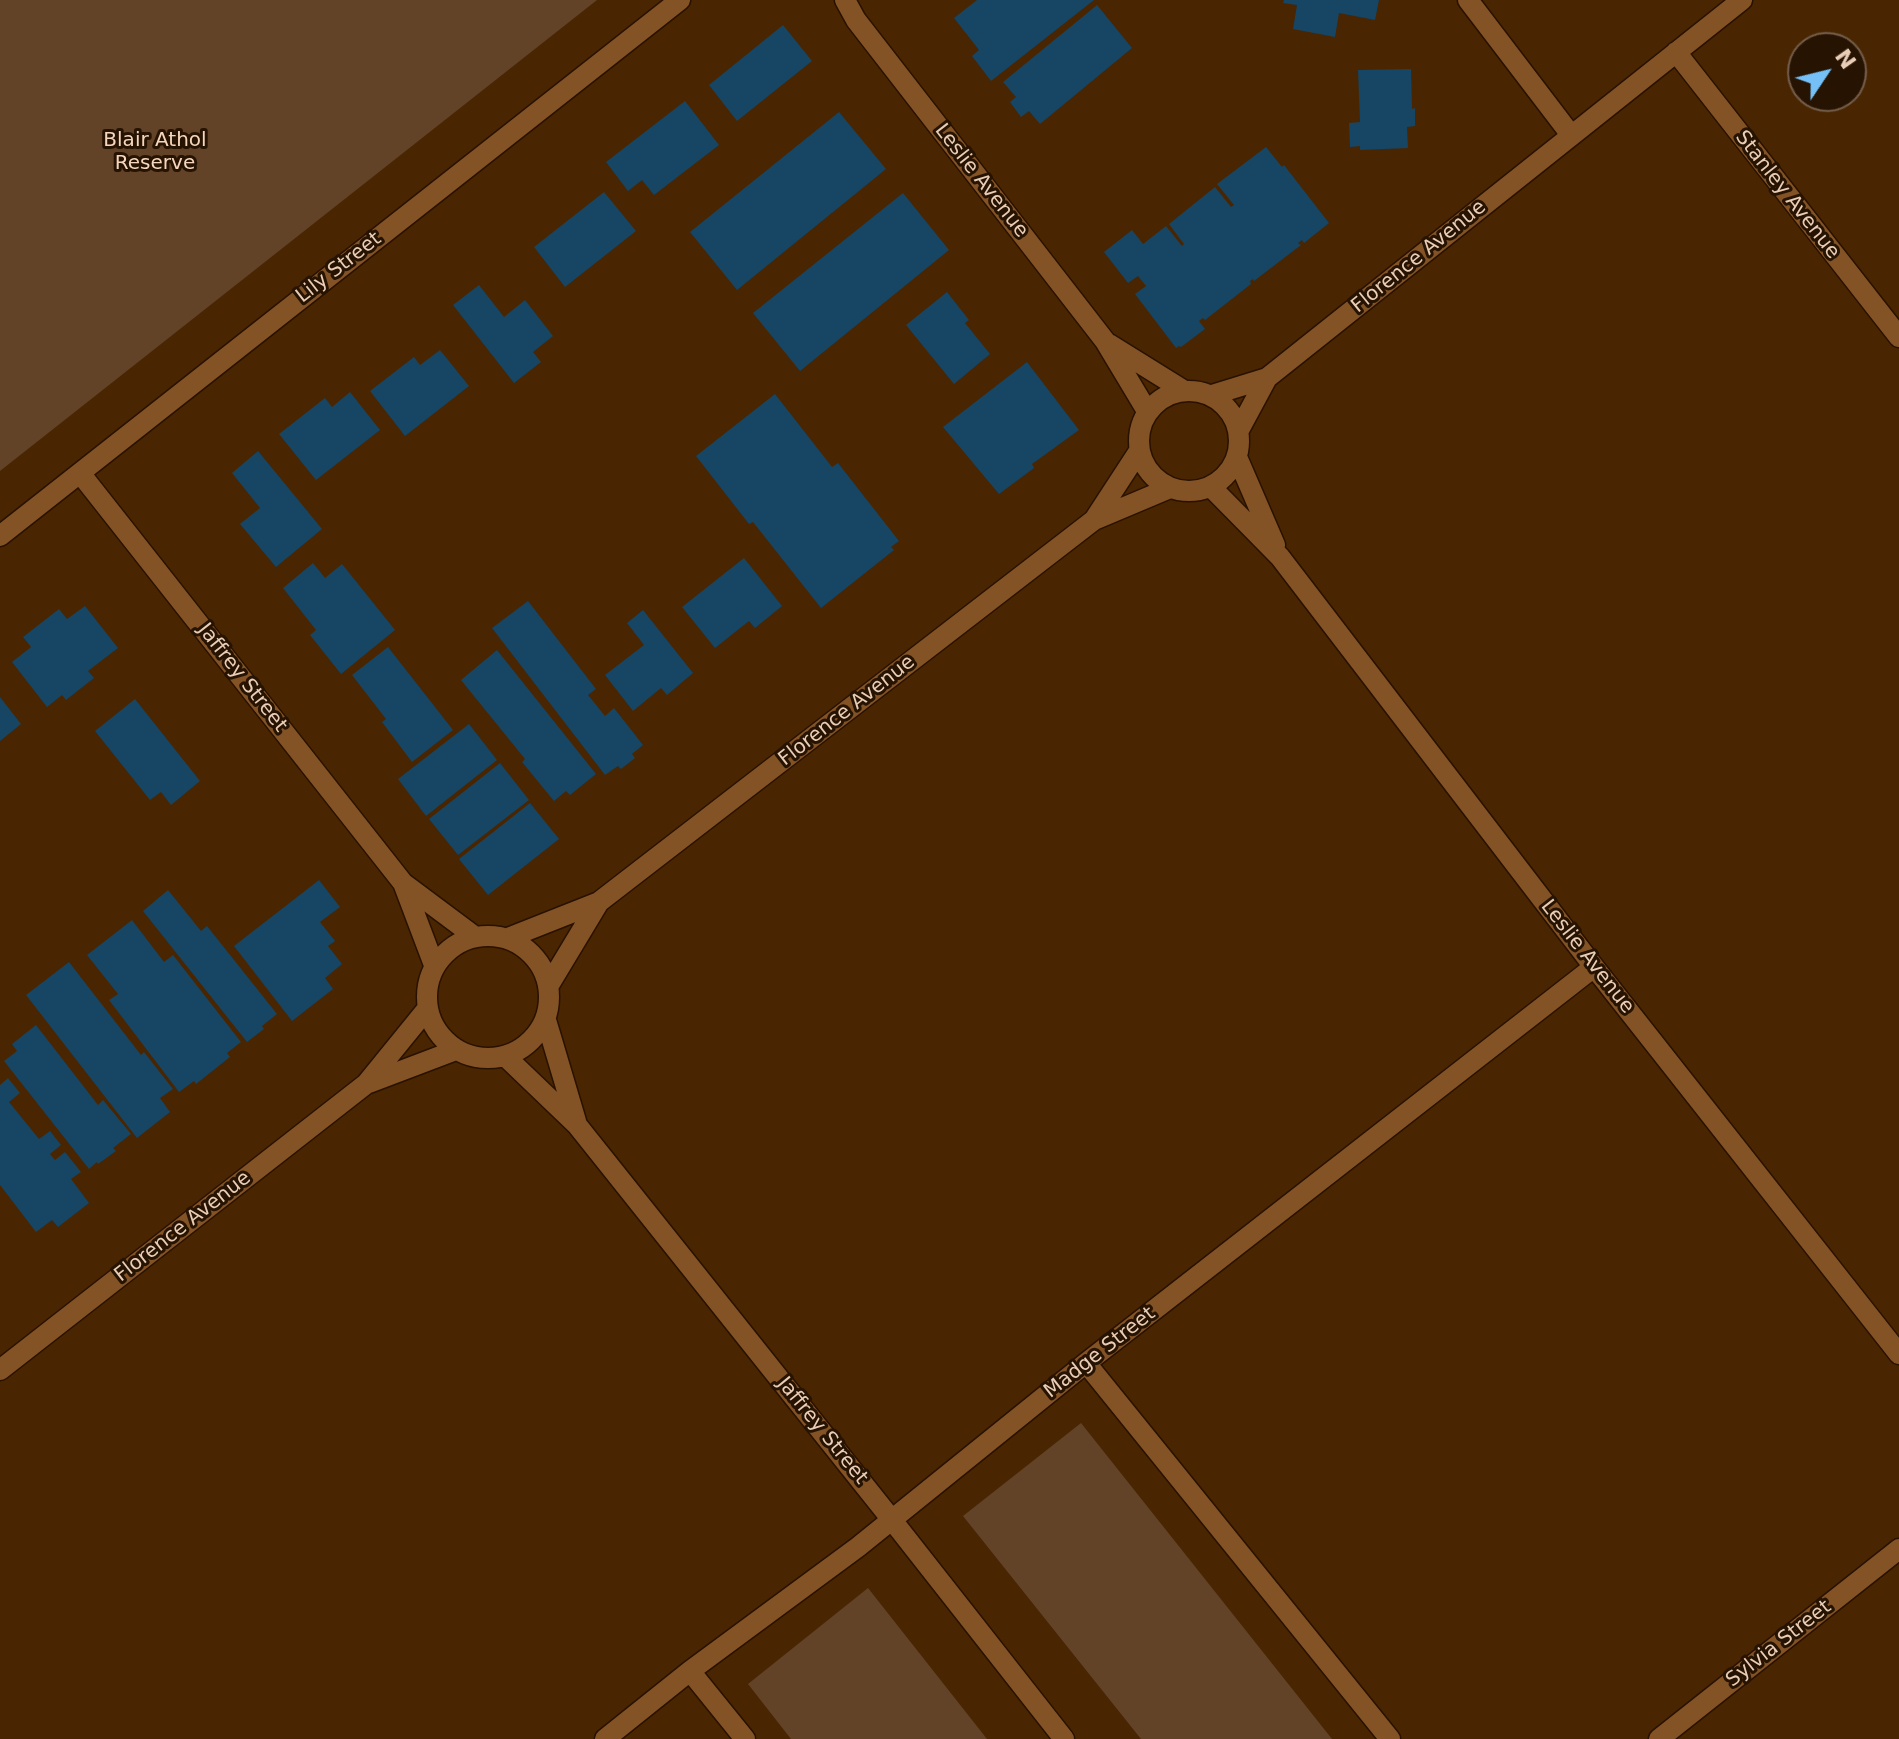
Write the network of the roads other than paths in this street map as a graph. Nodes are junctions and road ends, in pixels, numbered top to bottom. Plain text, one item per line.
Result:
1 (679, 0) edge
2 (833, 0) edge
3 (845, 0) edge
4 (1468, 0) edge
5 (1742, 0) edge
6 (856, 20) junction
7 (1676, 52) junction
8 (1571, 135) junction
9 (1899, 337) edge
10 (1105, 341) junction
11 (1267, 378) junction
12 (1183, 390) junction
13 (1212, 395) junction
14 (1147, 411) junction
15 (1239, 430) junction
16 (1139, 451) junction
17 (1237, 457) junction
18 (80, 473) junction
19 (1211, 487) junction
20 (1170, 488) junction
21 (1094, 520) junction
22 (0, 536) edge
23 (1280, 557) junction
24 (403, 883) junction
25 (599, 902) junction
26 (474, 936) junction
27 (508, 938) junction
28 (434, 965) junction
29 (1594, 967) junction
30 (549, 985) junction
31 (427, 1009) junction
32 (546, 1020) junction
33 (456, 1050) junction
34 (505, 1056) junction
35 (366, 1084) junction
36 (577, 1125) junction
37 (1899, 1354) edge
38 (1086, 1363) junction
39 (0, 1370) edge
40 (892, 1520) junction
41 (1899, 1549) edge
42 (690, 1671) junction
43 (605, 1739) edge
44 (745, 1739) edge
45 (1064, 1739) edge
46 (1390, 1739) edge
47 (1659, 1739) edge

1 - 18 street, Lily Street
2 - 6 street, Leslie Avenue
3 - 6 street, Leslie Avenue
4 - 8 street
5 - 7 street, Florence Avenue
6 - 10 street, Leslie Avenue
7 - 8 street, Florence Avenue
7 - 9 street, Stanley Avenue
8 - 11 street, Florence Avenue
10 - 12 street, Leslie Avenue
10 - 14 street, Leslie Avenue
11 - 13 street, Florence Avenue
11 - 15 street, Florence Avenue
12 - 13 street
12 - 14 street
13 - 15 street
14 - 16 street
15 - 17 street
16 - 20 street
16 - 21 street, Florence Avenue
17 - 19 street
17 - 23 street, Leslie Avenue
18 - 22 street, Lily Street
18 - 24 street, Jaffrey Street
19 - 20 street
19 - 23 street, Leslie Avenue
20 - 21 street, Florence Avenue
21 - 25 street, Florence Avenue
23 - 29 street, Leslie Avenue
24 - 26 street, Jaffrey Street
24 - 28 street, Jaffrey Street
25 - 27 street, Florence Avenue
25 - 30 street, Florence Avenue
26 - 27 street
26 - 28 street
27 - 30 street
28 - 31 street
29 - 37 street, Leslie Avenue
29 - 38 street, Madge Street
30 - 32 street
31 - 33 street
31 - 35 street, Florence Avenue
32 - 34 street
32 - 36 street, Jaffrey Street
33 - 34 street
33 - 35 street, Florence Avenue
34 - 36 street, Jaffrey Street
35 - 39 street, Florence Avenue
36 - 40 street, Jaffrey Street
38 - 40 street, Madge Street
38 - 46 street
40 - 42 street, Madge Street
40 - 45 street, Jaffrey Street
41 - 47 street, Sylvia Street
42 - 43 street, Madge Street
42 - 44 street

